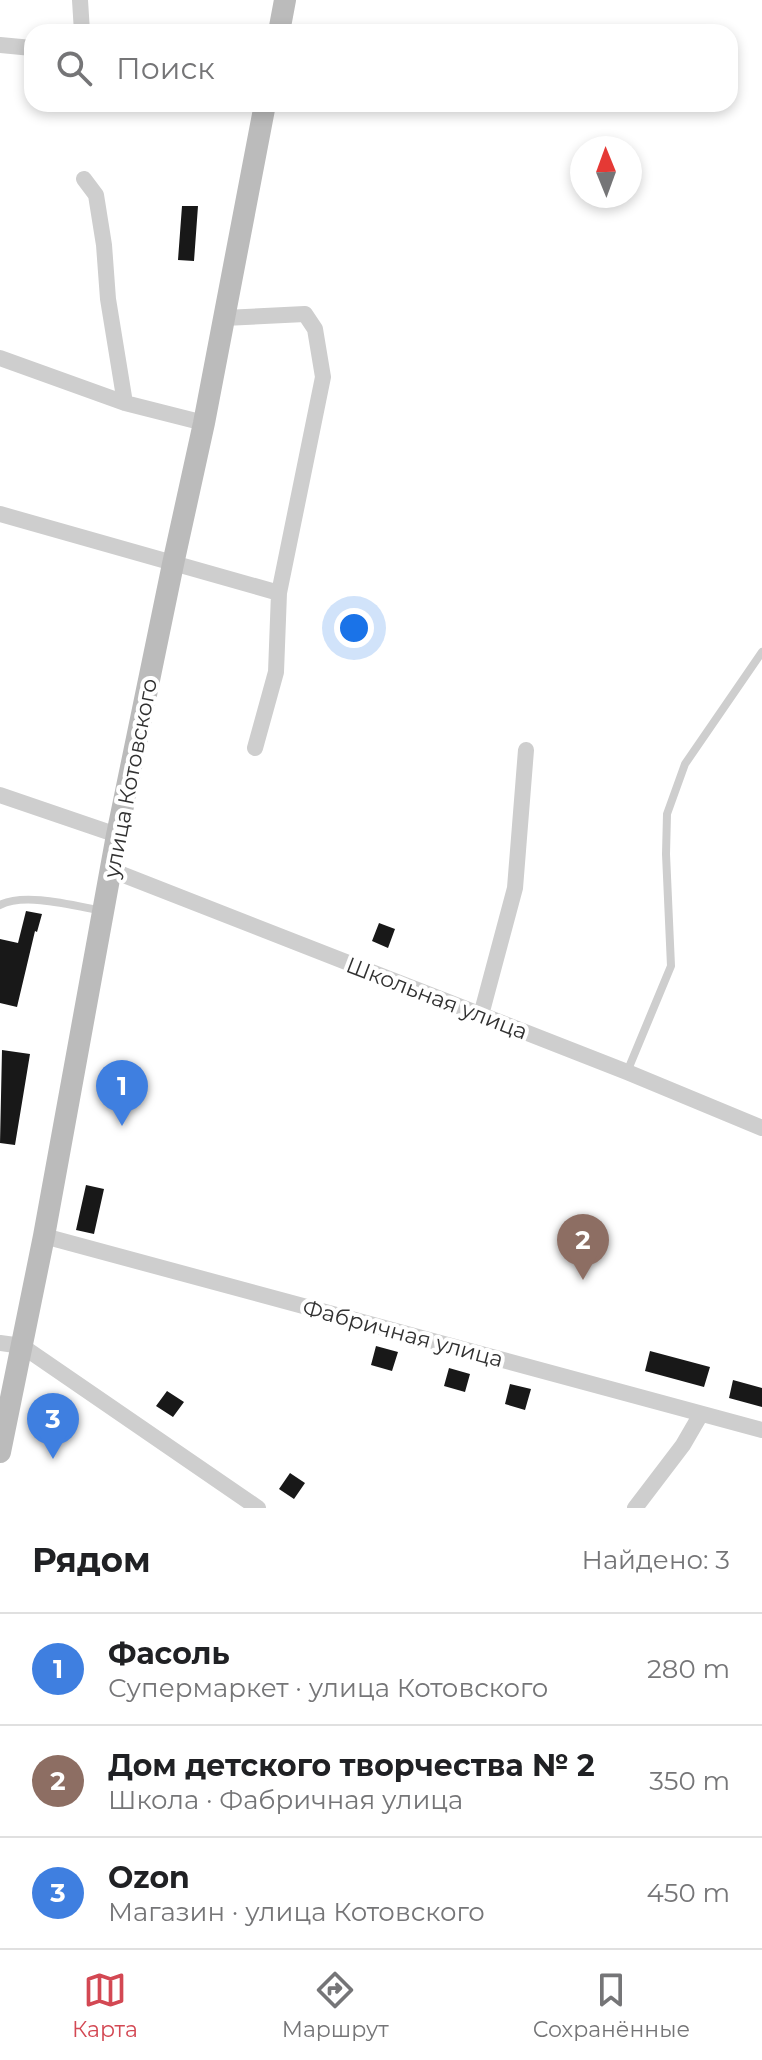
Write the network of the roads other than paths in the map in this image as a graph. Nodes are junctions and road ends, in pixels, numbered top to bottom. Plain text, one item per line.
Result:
1 (80, 0) edge
2 (285, 0) edge
3 (82, 24) edge
4 (280, 24) edge
5 (0, 45) edge
6 (24, 47) edge
7 (258, 112) edge
8 (84, 179) dead end
9 (224, 318) junction
10 (0, 358) edge
11 (125, 403) junction
12 (204, 423) junction
13 (0, 514) edge
14 (173, 564) junction
15 (279, 593) junction
16 (762, 652) edge
17 (255, 748) dead end
18 (526, 750) dead end
19 (0, 795) edge
20 (117, 835) junction
21 (111, 870) junction
22 (0, 905) edge
23 (104, 911) junction
24 (481, 1015) junction
25 (627, 1072) junction
26 (762, 1128) edge
27 (44, 1236) junction
28 (11, 1345) edge
29 (701, 1414) junction
30 (762, 1430) edge
31 (0, 1452) edge
32 (258, 1508) edge
33 (635, 1508) edge

1 - 3 street
2 - 4 main road
5 - 6 street
7 - 9 main road, улица Котовского
8 - 11 street
9 - 12 main road, улица Котовского
9 - 15 street
10 - 11 street
11 - 12 street
12 - 14 main road, улица Котовского
13 - 14 street
14 - 15 street
14 - 20 main road, улица Котовского
15 - 17 street
16 - 25 lane
18 - 24 street
19 - 20 street
20 - 21 main road, улица Котовского
21 - 23 main road, улица Котовского
21 - 24 street, Школьная улица
22 - 23 lane
23 - 27 main road, улица Котовского
24 - 25 street, Школьная улица
25 - 26 street, Школьная улица
27 - 28 main road, улица Котовского
27 - 29 street, Фабричная улица
28 - 31 main road, улица Котовского
28 - 32 street
29 - 30 street, Фабричная улица
29 - 33 street

